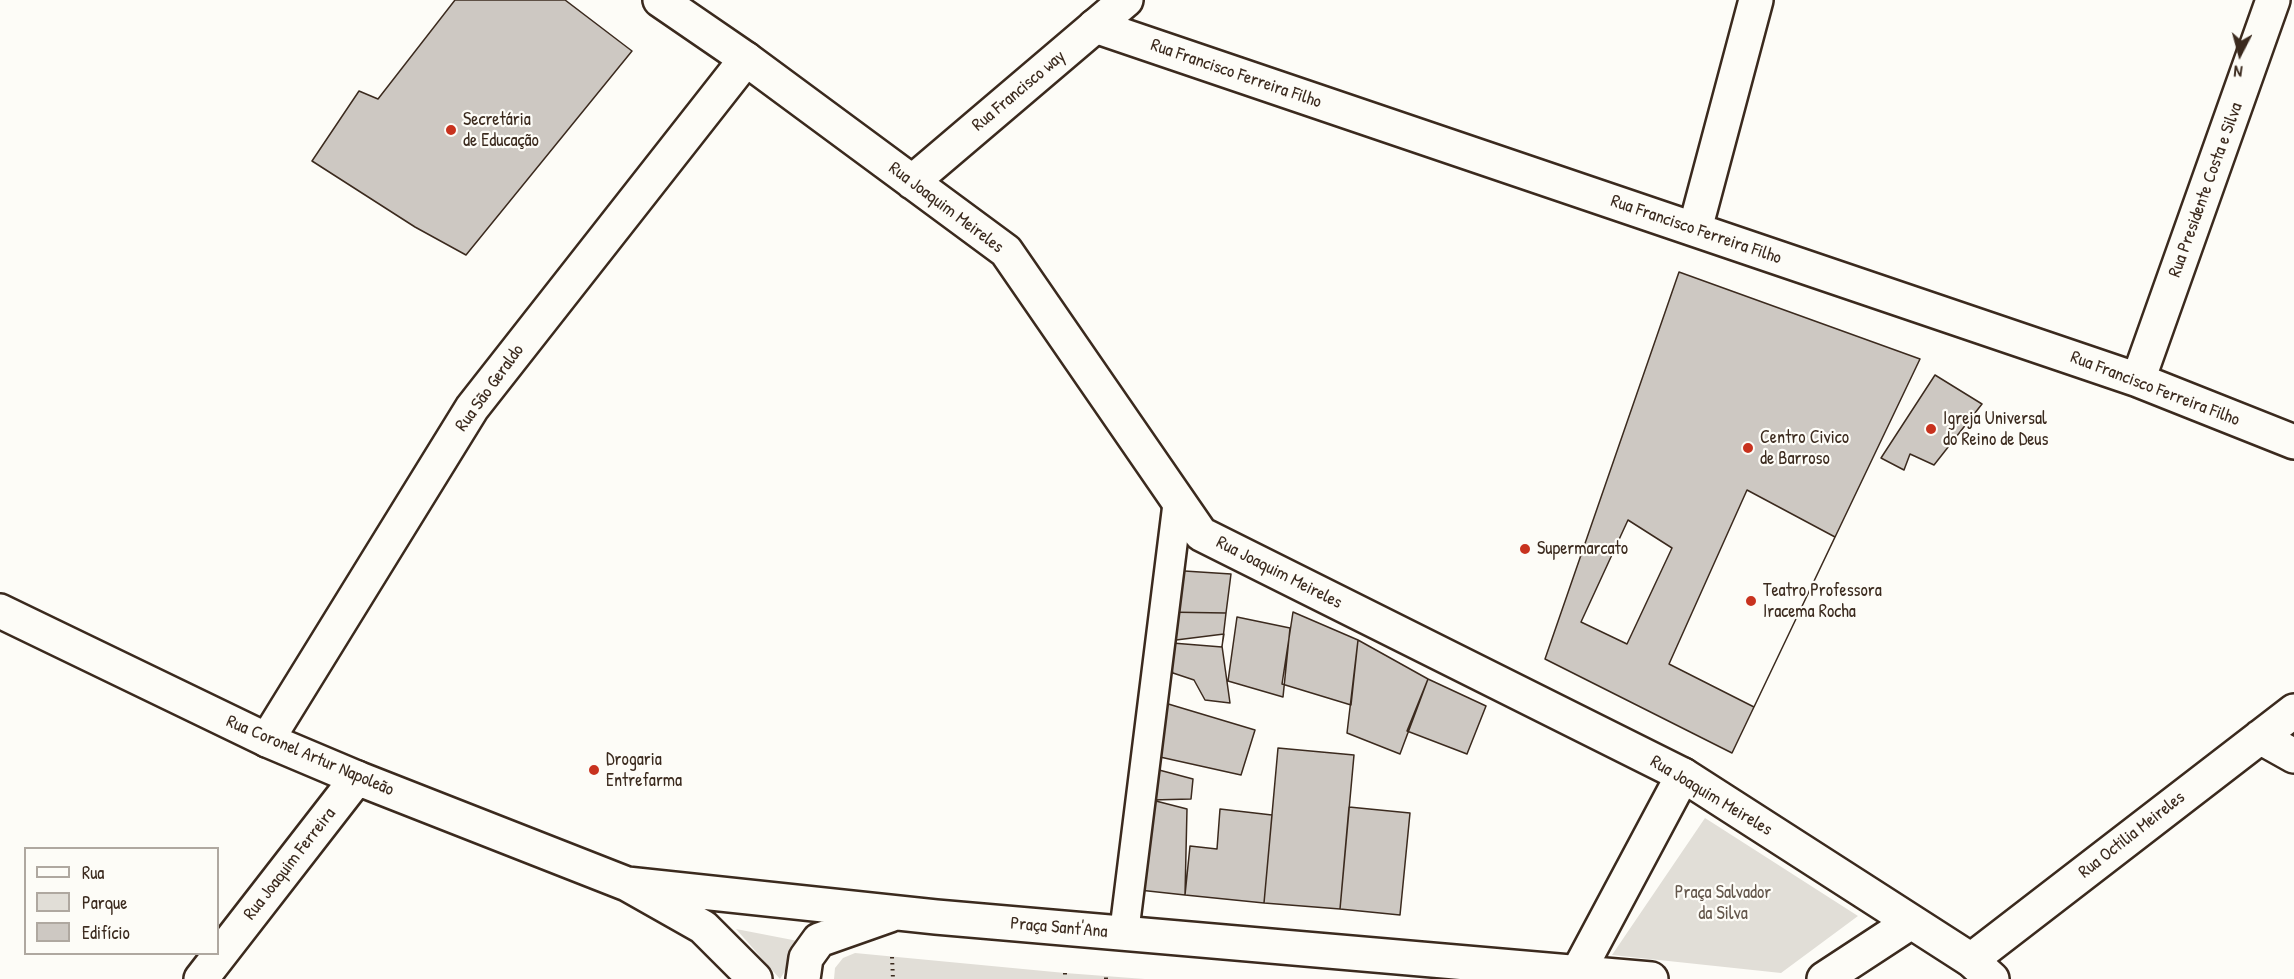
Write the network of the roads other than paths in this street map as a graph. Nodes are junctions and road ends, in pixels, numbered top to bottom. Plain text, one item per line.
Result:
1 (660, 0) edge
2 (1126, 0) edge
3 (1756, 0) edge
4 (2273, 0) edge
5 (1095, 26) junction
6 (746, 58) junction
7 (912, 182) junction
8 (1695, 230) junction
9 (2139, 380) junction
10 (2291, 437) edge
11 (1178, 500) junction
12 (0, 611) edge
13 (2294, 711) edge
14 (2260, 737) junction
15 (267, 740) junction
16 (2294, 756) edge
17 (1683, 775) junction
18 (357, 778) junction
19 (627, 884) junction
20 (897, 913) junction
21 (1911, 922) junction
22 (1124, 933) junction
23 (1981, 970) edge
24 (1578, 972) junction
25 (201, 979) edge
26 (755, 979) edge
27 (803, 979) edge
28 (1651, 979) edge
29 (1824, 979) edge

1 - 6 street, Rua Joaquim Meireles
2 - 5 street, Rua Francisco way
3 - 8 street
4 - 9 street, Rua Presidente Costa e Silva
5 - 7 street, Rua Francisco way
5 - 8 street, Rua Francisco Ferreira Filho
6 - 7 street, Rua Joaquim Meireles
6 - 15 street, Rua São Geraldo
7 - 11 street, Rua Joaquim Meireles
8 - 9 street, Rua Francisco Ferreira Filho
9 - 10 street, Rua Francisco Ferreira Filho
11 - 17 street, Rua Joaquim Meireles
11 - 22 street
12 - 15 street, Rua Coronel Artur Napoleão
13 - 14 street, Rua Octilia Meireles
14 - 16 street
14 - 23 street, Rua Octilia Meireles
15 - 18 street, Rua Coronel Artur Napoleão
17 - 21 street, Rua Joaquim Meireles
17 - 24 street
18 - 19 street, Rua Coronel Artur Napoleão
18 - 25 street, Rua Joaquim Ferreira
19 - 20 street, Praça Sant'Ana
19 - 26 street
20 - 22 street, Praça Sant'Ana
20 - 27 street
21 - 23 street, Rua Joaquim Meireles
21 - 29 street
22 - 24 street, Praça Sant'Ana
24 - 28 street, Praça Sant'Ana

